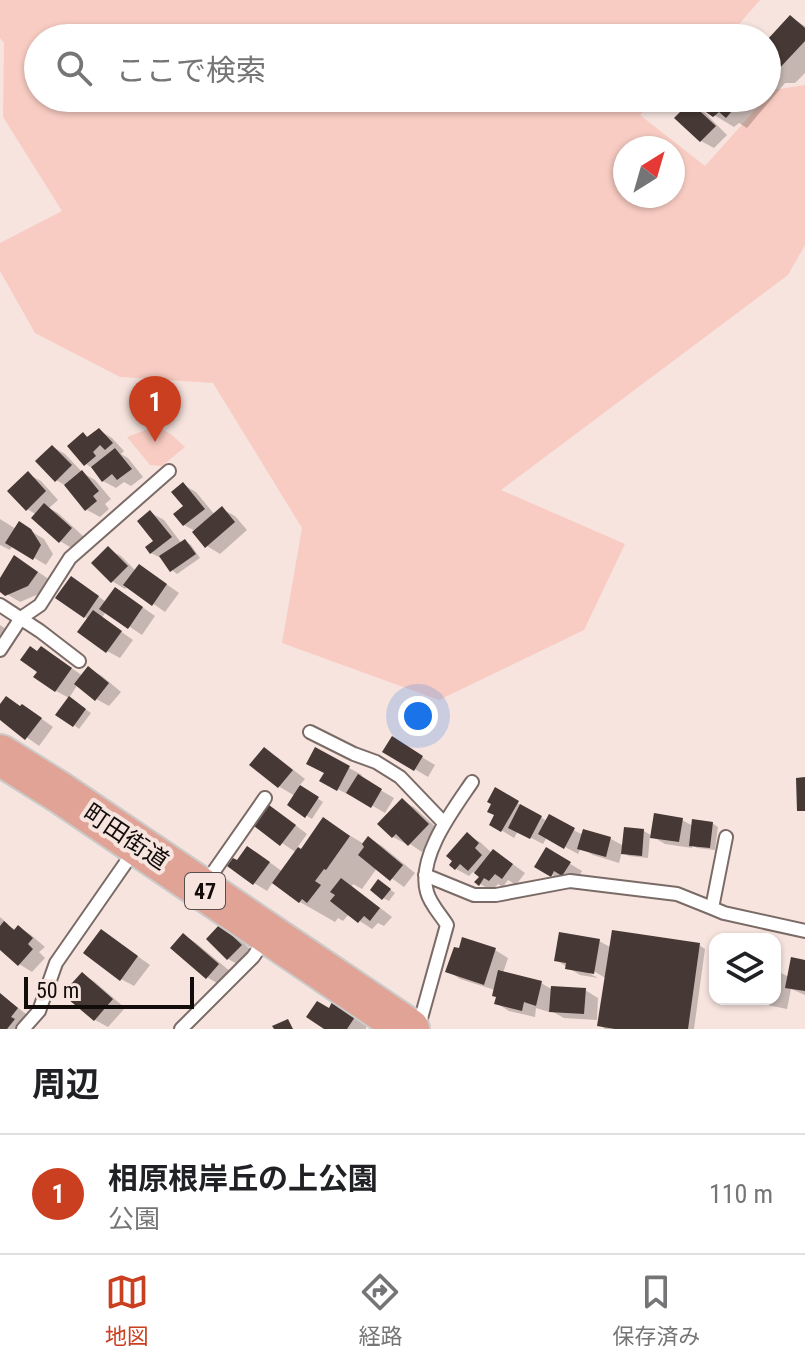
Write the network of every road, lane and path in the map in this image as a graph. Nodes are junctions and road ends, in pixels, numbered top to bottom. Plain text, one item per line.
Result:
1 (169, 471) dead end
2 (0, 605) edge
3 (21, 618) junction
4 (0, 650) edge
5 (79, 661) dead end
6 (310, 732) dead end
7 (0, 755) edge
8 (472, 782) dead end
9 (265, 798) dead end
10 (444, 823) junction
11 (726, 837) dead end
12 (138, 846) junction
13 (425, 875) junction
14 (202, 889) junction
15 (712, 908) junction
16 (805, 931) edge
17 (269, 934) junction
18 (23, 1029) edge
19 (181, 1029) edge
20 (409, 1029) edge
21 (418, 1029) edge

1 - 3 lane
2 - 3 lane
3 - 4 lane
3 - 5 lane
6 - 10 lane
7 - 12 main road, 町田街道 / 47
8 - 10 lane
9 - 14 lane
10 - 13 lane
11 - 15 lane
12 - 14 main road, 町田街道 / 47
12 - 18 lane
13 - 15 lane
13 - 21 lane
14 - 17 main road, 町田街道 / 47
15 - 16 lane
17 - 19 lane
17 - 20 main road, 町田街道 / 47

